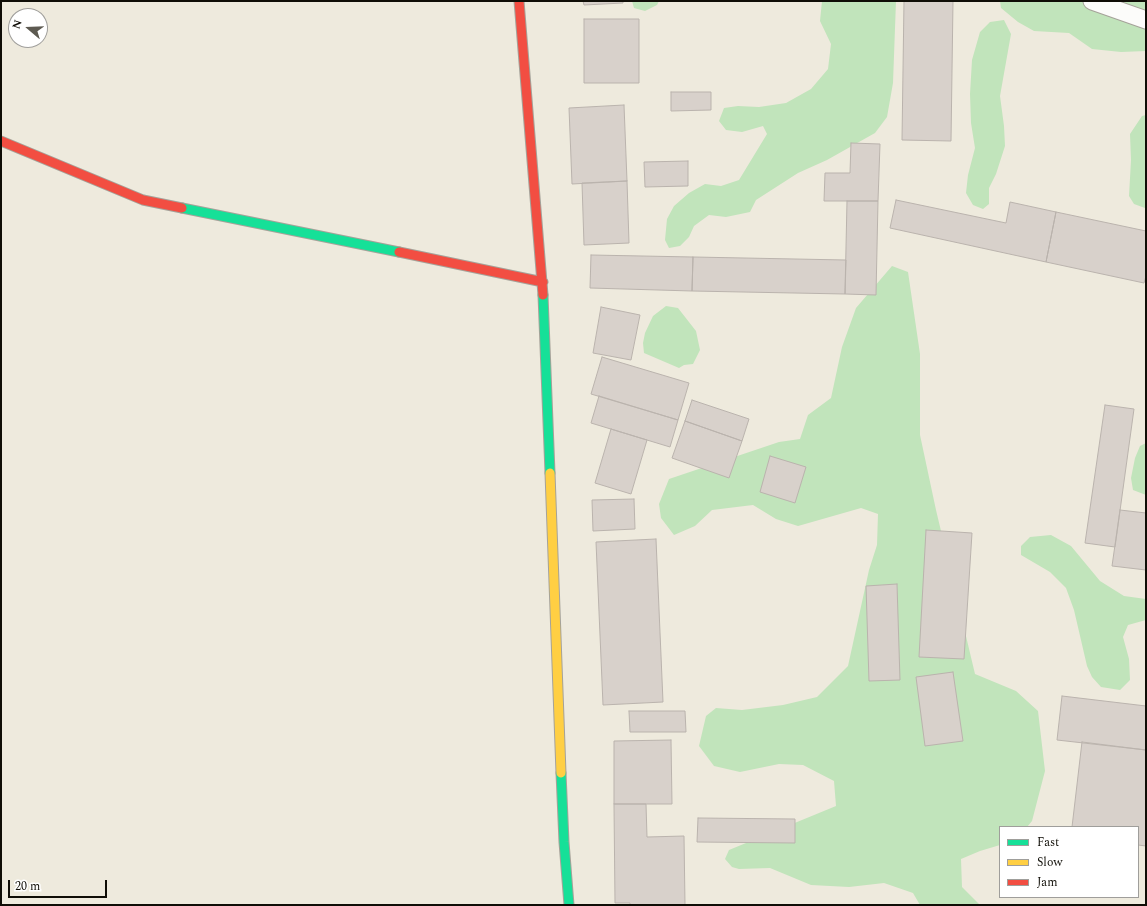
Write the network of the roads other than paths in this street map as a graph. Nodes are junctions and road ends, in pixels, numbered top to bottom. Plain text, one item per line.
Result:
1 (519, 1) edge
2 (1092, 1) edge
3 (1146, 20) edge
4 (1, 141) edge
5 (543, 282) junction
6 (569, 905) edge

1 - 5 main road
2 - 3 lane
4 - 5 main road
5 - 6 main road

